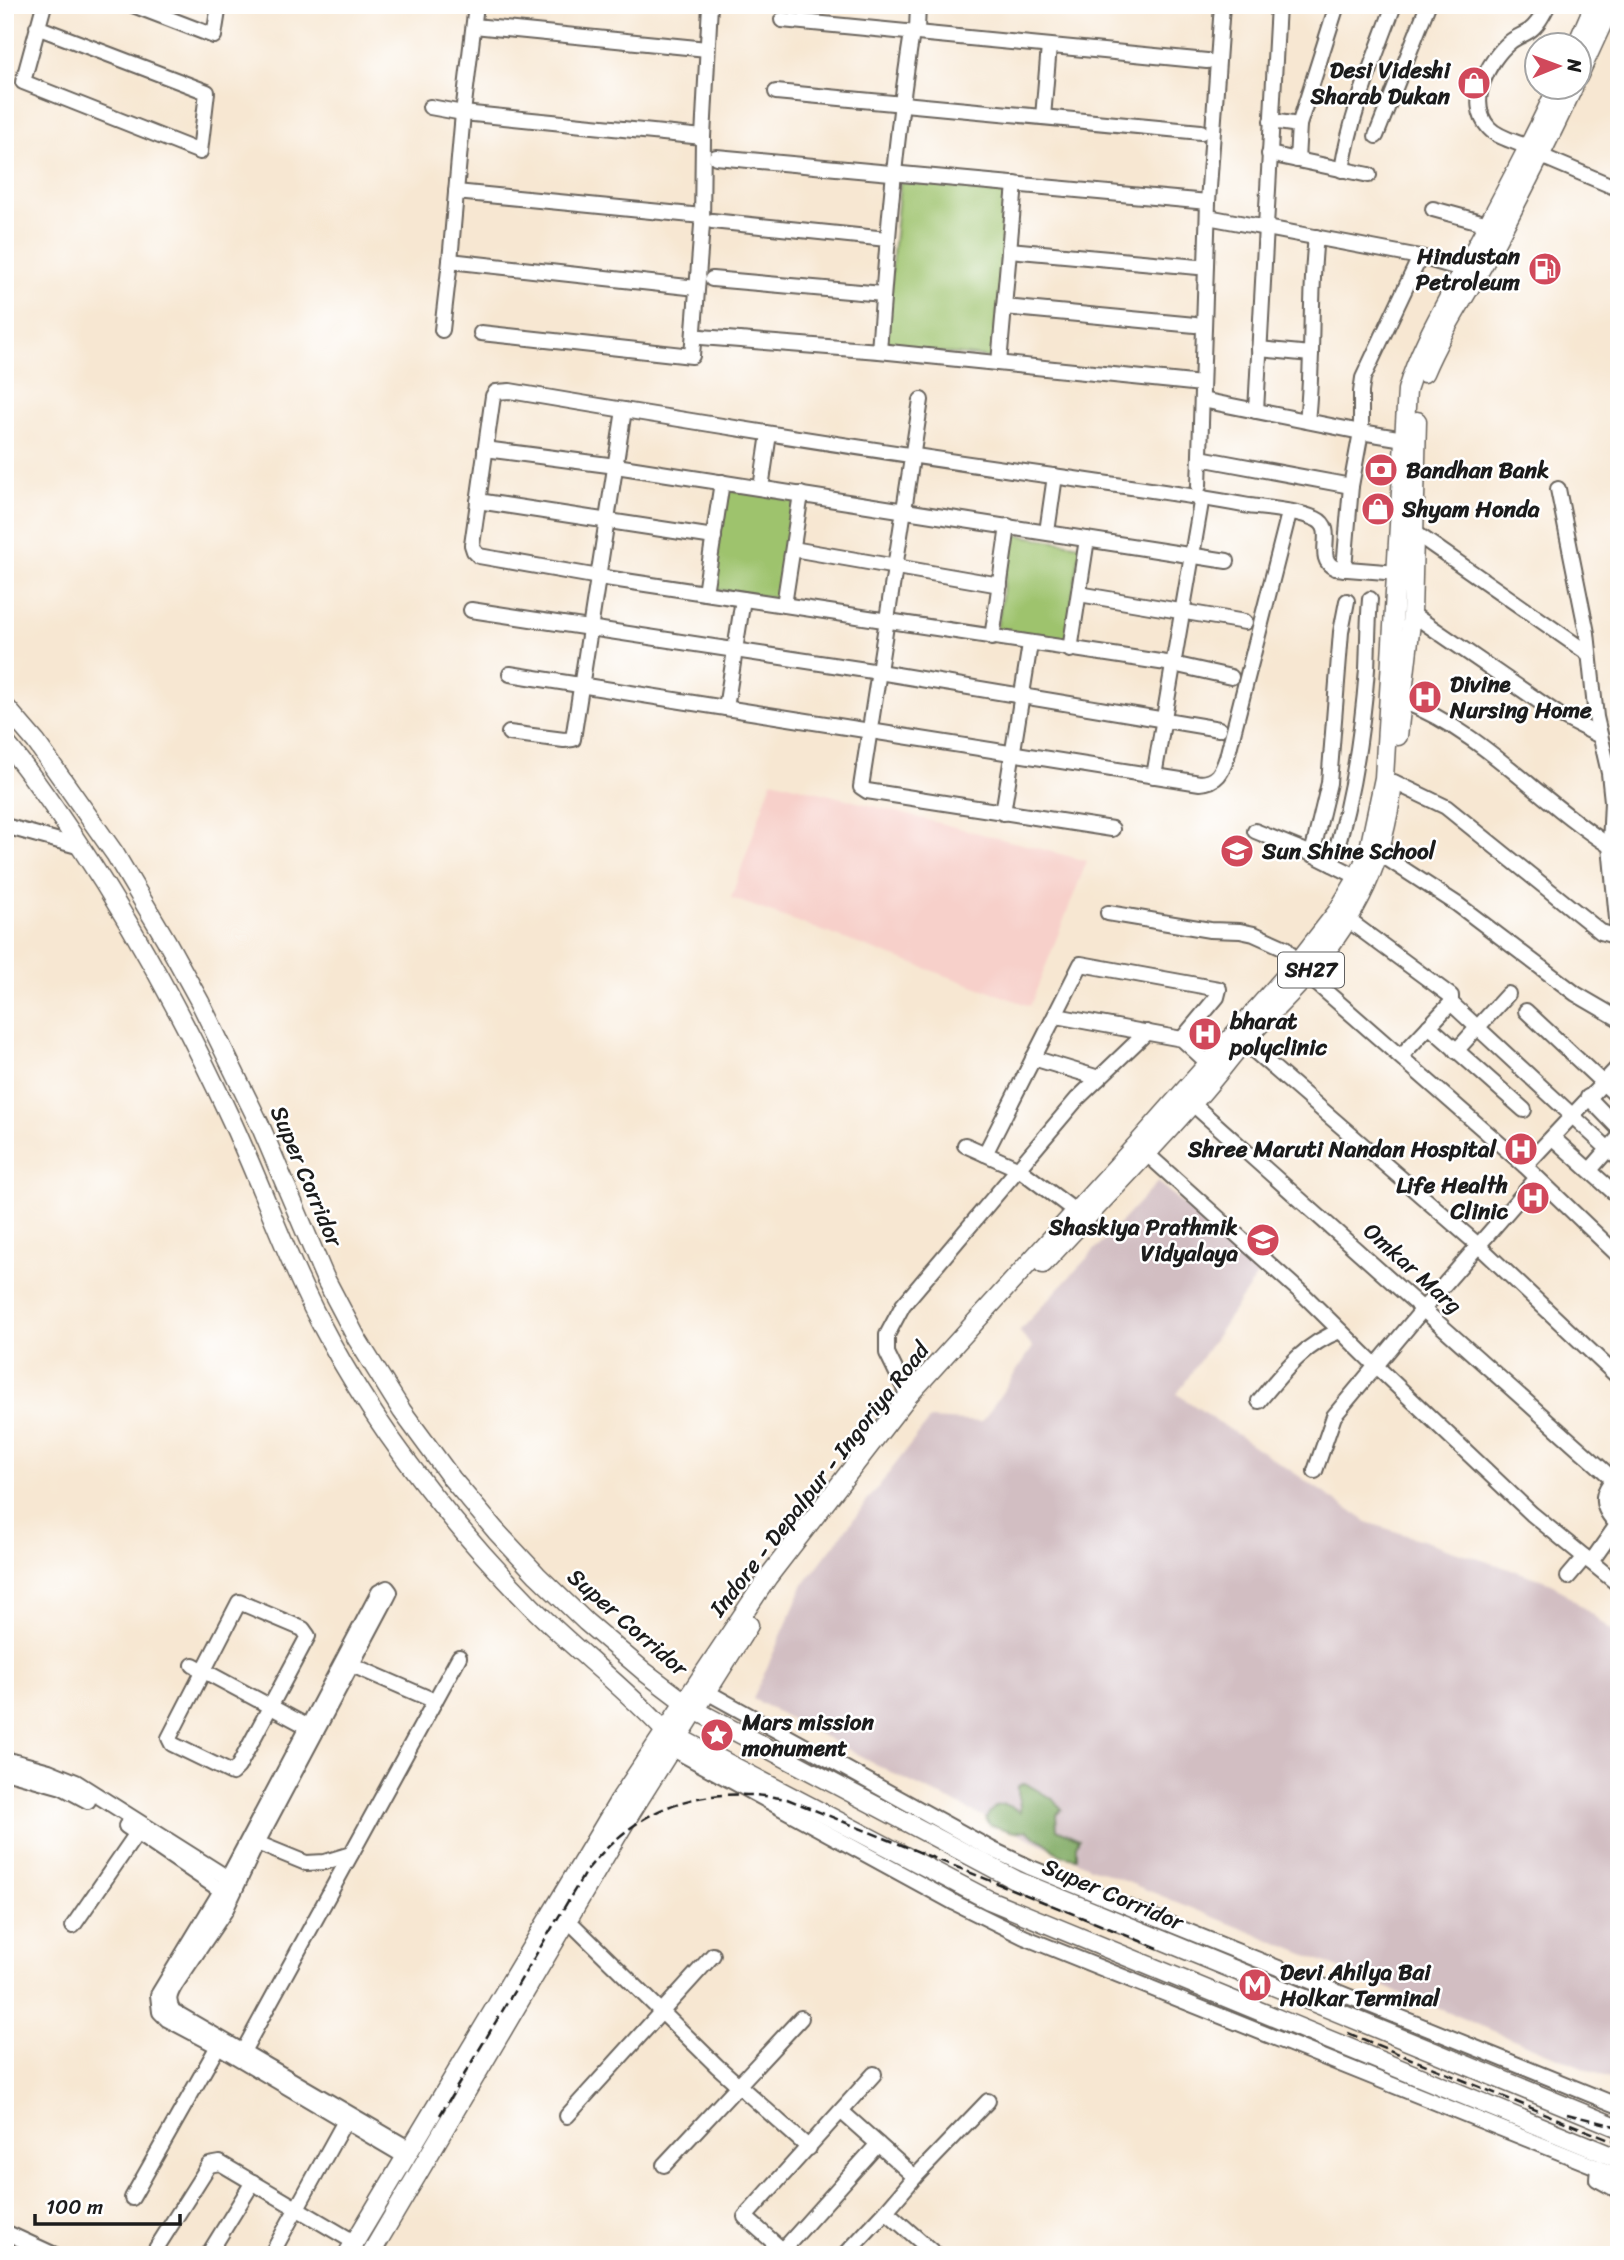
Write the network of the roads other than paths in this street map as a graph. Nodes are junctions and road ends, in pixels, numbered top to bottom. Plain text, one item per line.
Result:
1 (44, 5) edge
2 (133, 5) edge
3 (219, 5) edge
4 (476, 5) edge
5 (710, 5) edge
6 (918, 5) edge
7 (1222, 5) edge
8 (1278, 5) edge
9 (1337, 5) edge
10 (1394, 5) edge
11 (1428, 5) edge
12 (1548, 5) edge
13 (1594, 5) edge
14 (1611, 5) edge
15 (782, 20) dead end
16 (474, 26) junction
17 (37, 27) junction
18 (915, 32) junction
19 (1582, 32) edge
20 (1049, 46) junction
21 (1592, 46) edge
22 (707, 49) junction
23 (1207, 61) dead end
24 (776, 92) dead end
25 (901, 102) junction
26 (1552, 102) edge
27 (1565, 102) edge
28 (430, 107) dead end
29 (463, 113) junction
30 (1043, 117) junction
31 (1271, 121) junction
32 (1298, 125) junction
33 (1200, 132) dead end
34 (1376, 136) dead end
35 (703, 137) junction
36 (1535, 151) junction
37 (1269, 154) junction
38 (716, 157) dead end
39 (1297, 160) junction
40 (1342, 170) junction
41 (894, 173) junction
42 (1369, 175) dead end
43 (1015, 184) junction
44 (1619, 189) edge
45 (456, 191) junction
46 (1433, 209) dead end
47 (1208, 210) junction
48 (707, 218) junction
49 (1488, 223) junction
50 (1266, 228) junction
51 (1316, 237) junction
52 (887, 239) junction
53 (1009, 250) junction
54 (1420, 257) junction
55 (450, 261) junction
56 (1198, 267) dead end
57 (1471, 271) junction
58 (712, 279) dead end
59 (696, 288) junction
60 (883, 294) junction
61 (1004, 306) junction
62 (1195, 326) dead end
63 (442, 330) dead end
64 (481, 333) dead end
65 (701, 337) dead end
66 (1259, 349) junction
67 (879, 351) junction
68 (1311, 354) junction
69 (999, 363) junction
70 (1202, 384) junction
71 (921, 400) dead end
72 (1202, 400) junction
73 (624, 410) junction
74 (1256, 411) junction
75 (1307, 421) junction
76 (1361, 432) junction
77 (769, 434) junction
78 (1404, 439) junction
79 (485, 449) junction
80 (912, 454) junction
81 (1200, 458) junction
82 (616, 466) junction
83 (1055, 476) junction
84 (722, 482) junction
85 (1351, 486) junction
86 (761, 488) junction
87 (1558, 489) dead end
88 (1200, 491) junction
89 (801, 494) junction
90 (478, 500) junction
91 (904, 510) junction
92 (1289, 513) junction
93 (607, 521) junction
94 (1008, 526) junction
95 (1414, 532) junction
96 (1046, 533) junction
97 (713, 537) junction
98 (1087, 539) junction
99 (793, 549) junction
100 (1191, 555) junction
101 (1227, 561) dead end
102 (895, 567) junction
103 (1344, 569) junction
104 (1398, 573) junction
105 (599, 577) junction
106 (1000, 585) junction
107 (705, 593) junction
108 (1079, 594) junction
109 (743, 599) junction
110 (1370, 599) dead end
111 (1347, 601) dead end
112 (785, 605) junction
113 (471, 610) dead end
114 (1182, 611) junction
115 (1412, 614) junction
116 (886, 621) junction
117 (1245, 622) dead end
118 (590, 629) junction
119 (992, 638) junction
120 (1030, 644) junction
121 (1070, 649) junction
122 (735, 650) junction
123 (1588, 653) junction
124 (1172, 664) junction
125 (879, 673) junction
126 (510, 674) dead end
127 (1231, 677) dead end
128 (581, 685) junction
129 (1021, 696) junction
130 (1402, 701) junction
131 (5, 706) edge
132 (726, 708) junction
133 (1163, 721) junction
134 (870, 729) junction
135 (1219, 729) dead end
136 (509, 733) dead end
137 (1600, 736) junction
138 (5, 742) edge
139 (1012, 753) junction
140 (1154, 776) junction
141 (1394, 782) junction
142 (1003, 813) junction
143 (5, 826) edge
144 (1112, 829) dead end
145 (1255, 831) dead end
146 (1611, 846) junction
147 (81, 847) junction
148 (1312, 854) junction
149 (1380, 855) junction
150 (1332, 864) junction
151 (1358, 877) junction
152 (1108, 913) dead end
153 (1348, 920) junction
154 (1618, 938) edge
155 (1302, 969) junction
156 (1508, 994) dead end
157 (1451, 1003) junction
158 (1526, 1011) dead end
159 (1056, 1016) junction
160 (1619, 1020) edge
161 (1429, 1026) junction
162 (1475, 1028) junction
163 (1147, 1032) junction
164 (1181, 1039) junction
165 (1244, 1042) junction
166 (1456, 1051) junction
167 (1401, 1056) junction
168 (1033, 1058) junction
169 (1208, 1063) junction
170 (1619, 1066) edge
171 (1099, 1078) junction
172 (1602, 1082) junction
173 (1588, 1097) junction
174 (1619, 1098) edge
175 (1187, 1099) junction
176 (1524, 1110) dead end
177 (1572, 1116) junction
178 (1619, 1129) edge
179 (1619, 1137) edge
180 (1553, 1138) junction
181 (965, 1145) dead end
182 (985, 1154) junction
183 (1147, 1154) junction
184 (1613, 1155) edge
185 (1525, 1166) junction
186 (1019, 1169) junction
187 (1590, 1170) junction
188 (1536, 1179) junction
189 (1619, 1197) edge
190 (1075, 1211) junction
191 (1478, 1245) junction
192 (1618, 1252) edge
193 (1424, 1308) junction
194 (1340, 1331) junction
195 (1377, 1367) junction
196 (1619, 1378) edge
197 (908, 1396) junction
198 (1259, 1401) dead end
199 (1315, 1471) dead end
200 (1616, 1477) edge
201 (1618, 1525) edge
202 (1588, 1560) junction
203 (1567, 1577) dead end
204 (1619, 1585) edge
205 (459, 1657) dead end
206 (352, 1665) junction
207 (198, 1668) junction
208 (700, 1689) junction
209 (435, 1701) junction
210 (271, 1706) junction
211 (689, 1706) junction
212 (313, 1729) junction
213 (668, 1738) junction
214 (5, 1759) edge
215 (5, 1771) edge
216 (621, 1830) junction
217 (137, 1833) junction
218 (600, 1833) junction
219 (257, 1843) junction
220 (351, 1854) junction
221 (229, 1888) junction
222 (568, 1920) junction
223 (74, 1926) dead end
224 (713, 1955) dead end
225 (663, 2013) junction
226 (801, 2018) dead end
227 (218, 2046) junction
228 (241, 2055) junction
229 (874, 2074) dead end
230 (737, 2085) junction
231 (988, 2101) dead end
232 (1619, 2106) edge
233 (842, 2112) junction
234 (567, 2116) dead end
235 (345, 2122) junction
236 (1619, 2128) edge
237 (878, 2144) junction
238 (809, 2148) junction
239 (408, 2153) junction
240 (1619, 2158) edge
241 (663, 2165) dead end
242 (1598, 2167) junction
243 (1619, 2176) edge
244 (915, 2177) junction
245 (256, 2183) junction
246 (1619, 2191) edge
247 (132, 2198) dead end
248 (298, 2207) junction
249 (886, 2211) junction
250 (5, 2232) edge
251 (351, 2249) edge
252 (785, 2253) edge
253 (55, 2255) edge
254 (152, 2255) edge
255 (208, 2255) edge
256 (217, 2255) edge
257 (271, 2255) edge
258 (370, 2255) edge
259 (845, 2255) edge
260 (936, 2255) edge

1 - 17 street
2 - 3 street
4 - 16 street
5 - 22 street
6 - 18 street
7 - 47 street
8 - 31 street
9 - 32 street
10 - 40 street
11 - 34 street
12 - 36 street
13 - 19 main road
14 - 21 main road
15 - 18 street
16 - 22 street
16 - 29 street
17 - 17 street
18 - 20 street
18 - 25 street
20 - 23 street
20 - 30 street
22 - 35 street
24 - 25 street
25 - 30 street
25 - 41 street
26 - 36 main road, Indore - Depalpur - Ingoriya Road / SH27
27 - 36 main road, Indore - Depalpur - Ingoriya Road / SH27
28 - 29 street
29 - 35 street
29 - 45 street
30 - 33 street
31 - 32 street
31 - 37 street
32 - 39 street
35 - 48 street
36 - 44 street
36 - 49 main road, Indore - Depalpur - Ingoriya Road / SH27
36 - 57 main road, Indore - Depalpur - Ingoriya Road / SH27
37 - 39 street
37 - 50 street
38 - 41 street
39 - 40 street
40 - 42 street
41 - 43 street
41 - 52 street
43 - 47 street
43 - 53 street
45 - 48 street
45 - 55 street
46 - 49 street
47 - 50 street
47 - 70 street
48 - 52 street
48 - 59 street
49 - 57 main road, Indore - Depalpur - Ingoriya Road / SH27
50 - 51 street
50 - 66 street
51 - 54 street
51 - 68 street
52 - 60 street
53 - 56 street
53 - 61 street
54 - 57 street
54 - 76 street
55 - 59 street
55 - 63 street
57 - 78 main road, Indore - Depalpur - Ingoriya Road / SH27
57 - 95 main road, Indore - Depalpur - Ingoriya Road / SH27
58 - 60 street
59 - 64 street
60 - 67 street
61 - 62 street
61 - 69 street
65 - 67 street
66 - 68 street
66 - 74 street
67 - 69 street
68 - 75 street
69 - 70 street
70 - 72 street
71 - 80 street
72 - 74 street
72 - 81 street
73 - 77 street
73 - 79 street
73 - 82 street
74 - 75 street
75 - 76 street
76 - 78 street
76 - 85 street
77 - 80 street
77 - 86 street
78 - 104 main road, Indore - Depalpur - Ingoriya Road / SH27
79 - 82 street
79 - 90 street
80 - 83 street
80 - 91 street
81 - 85 street
81 - 88 street
82 - 84 street
82 - 93 street
83 - 88 street
83 - 96 street
84 - 86 street
84 - 97 street
85 - 103 street
86 - 89 street
87 - 123 street
88 - 92 street
88 - 100 street
89 - 91 street
89 - 99 street
90 - 93 street
90 - 105 street
91 - 94 street
91 - 102 street
92 - 103 street
92 - 140 street
93 - 97 street
93 - 105 street
94 - 96 street
94 - 106 street
95 - 115 main road, Indore - Depalpur - Ingoriya Road / SH27
95 - 123 street
96 - 98 street
97 - 107 street
98 - 100 street
98 - 108 street
99 - 102 street
99 - 112 street
100 - 101 street
100 - 114 street
102 - 106 street
102 - 116 street
103 - 104 street
104 - 151 main road, Indore - Depalpur - Ingoriya Road / SH27
105 - 107 street
105 - 118 street
106 - 119 street
107 - 109 street
108 - 114 street
108 - 121 street
109 - 112 street
109 - 122 street
110 - 150 street
111 - 148 street
112 - 116 street
113 - 118 street
114 - 117 street
114 - 124 street
115 - 130 main road, Indore - Depalpur - Ingoriya Road / SH27
115 - 137 street
116 - 119 street
116 - 125 street
118 - 122 street
118 - 128 street
119 - 120 street
120 - 121 street
120 - 129 street
121 - 124 street
122 - 125 street
122 - 132 street
123 - 137 street
124 - 127 street
124 - 133 street
125 - 129 street
125 - 134 street
126 - 128 street
128 - 132 street
128 - 136 street
129 - 133 street
129 - 139 street
130 - 141 main road, Indore - Depalpur - Ingoriya Road / SH27
130 - 146 street
131 - 211 main road, Super Corridor
132 - 134 street
133 - 135 street
133 - 140 street
134 - 139 street
134 - 142 street
137 - 146 street
138 - 147 main road, Super Corridor
139 - 140 street
139 - 142 street
141 - 149 main road, Indore - Depalpur - Ingoriya Road / SH27
141 - 154 street
142 - 144 street
143 - 147 street
145 - 148 street
146 - 154 street
147 - 213 main road, Super Corridor
148 - 150 street
149 - 153 main road, Indore - Depalpur - Ingoriya Road / SH27
149 - 160 street
150 - 151 street
151 - 155 main road, Indore - Depalpur - Ingoriya Road / SH27
152 - 155 street
153 - 155 main road, Indore - Depalpur - Ingoriya Road / SH27
153 - 157 street
155 - 165 main road, Indore - Depalpur - Ingoriya Road / SH27
155 - 167 street
155 - 169 main road, Indore - Depalpur - Ingoriya Road / SH27
156 - 162 street
157 - 161 street
157 - 162 street
158 - 172 street
159 - 163 street
159 - 164 street
159 - 168 street
161 - 166 street
161 - 167 street
162 - 166 street
162 - 177 street
163 - 164 street
163 - 171 street
164 - 169 street
165 - 175 main road, Indore - Depalpur - Ingoriya Road / SH27
165 - 191 street
166 - 176 street
167 - 185 street
168 - 171 street
168 - 182 street
169 - 175 main road, Indore - Depalpur - Ingoriya Road / SH27
170 - 172 street
171 - 186 street
172 - 173 street
172 - 174 street
173 - 177 street
173 - 178 street
175 - 183 main road, Indore - Depalpur - Ingoriya Road / SH27
175 - 190 main road, Indore - Depalpur - Ingoriya Road / SH27
175 - 193 street, Omkar Marg
177 - 180 street
177 - 184 street
179 - 184 street
180 - 185 street
180 - 187 street
181 - 182 street
182 - 186 street
183 - 194 street
183 - 208 main road, Indore - Depalpur - Ingoriya Road / SH27
184 - 187 street
185 - 188 street
186 - 190 street
186 - 197 street
187 - 189 street
188 - 191 street
188 - 192 street
190 - 197 main road, Indore - Depalpur - Ingoriya Road / SH27
191 - 193 street
191 - 196 street
193 - 195 street
193 - 200 street, Omkar Marg
194 - 195 street
194 - 198 street
195 - 199 street
195 - 202 street
197 - 208 main road, Indore - Depalpur - Ingoriya Road / SH27
200 - 201 street
201 - 202 street
202 - 203 street
202 - 204 street
205 - 209 street
206 - 209 street
206 - 212 street
206 - 212 street
207 - 210 street
207 - 210 street
207 - 210 street
208 - 211 main road, Indore - Depalpur - Ingoriya Road / SH27
208 - 232 street
209 - 220 street
210 - 212 street
211 - 213 main road, Indore - Depalpur - Ingoriya Road / SH27
211 - 236 main road, Super Corridor
212 - 219 street
212 - 221 street
213 - 216 main road
213 - 218 main road
213 - 240 main road, Super Corridor
213 - 242 street
214 - 221 street
215 - 217 street
216 - 218 main road
216 - 222 main road
217 - 221 street
217 - 223 street
218 - 239 main road
219 - 220 street
219 - 221 street
220 - 228 street
221 - 227 street
221 - 228 street
222 - 225 street
222 - 258 main road
224 - 225 street
225 - 230 street
225 - 234 street
226 - 230 street
227 - 228 street
227 - 247 street
228 - 235 street
228 - 239 street
229 - 233 street
230 - 238 street
230 - 241 street
231 - 244 street
233 - 237 street
233 - 238 street
235 - 239 street
235 - 248 street
237 - 244 street
237 - 252 street
238 - 252 street
239 - 251 main road
242 - 243 street
242 - 246 street
244 - 249 street
245 - 248 street
245 - 254 street
245 - 255 street
245 - 256 street
248 - 251 street
248 - 257 street
249 - 259 street
249 - 260 street
250 - 253 street

